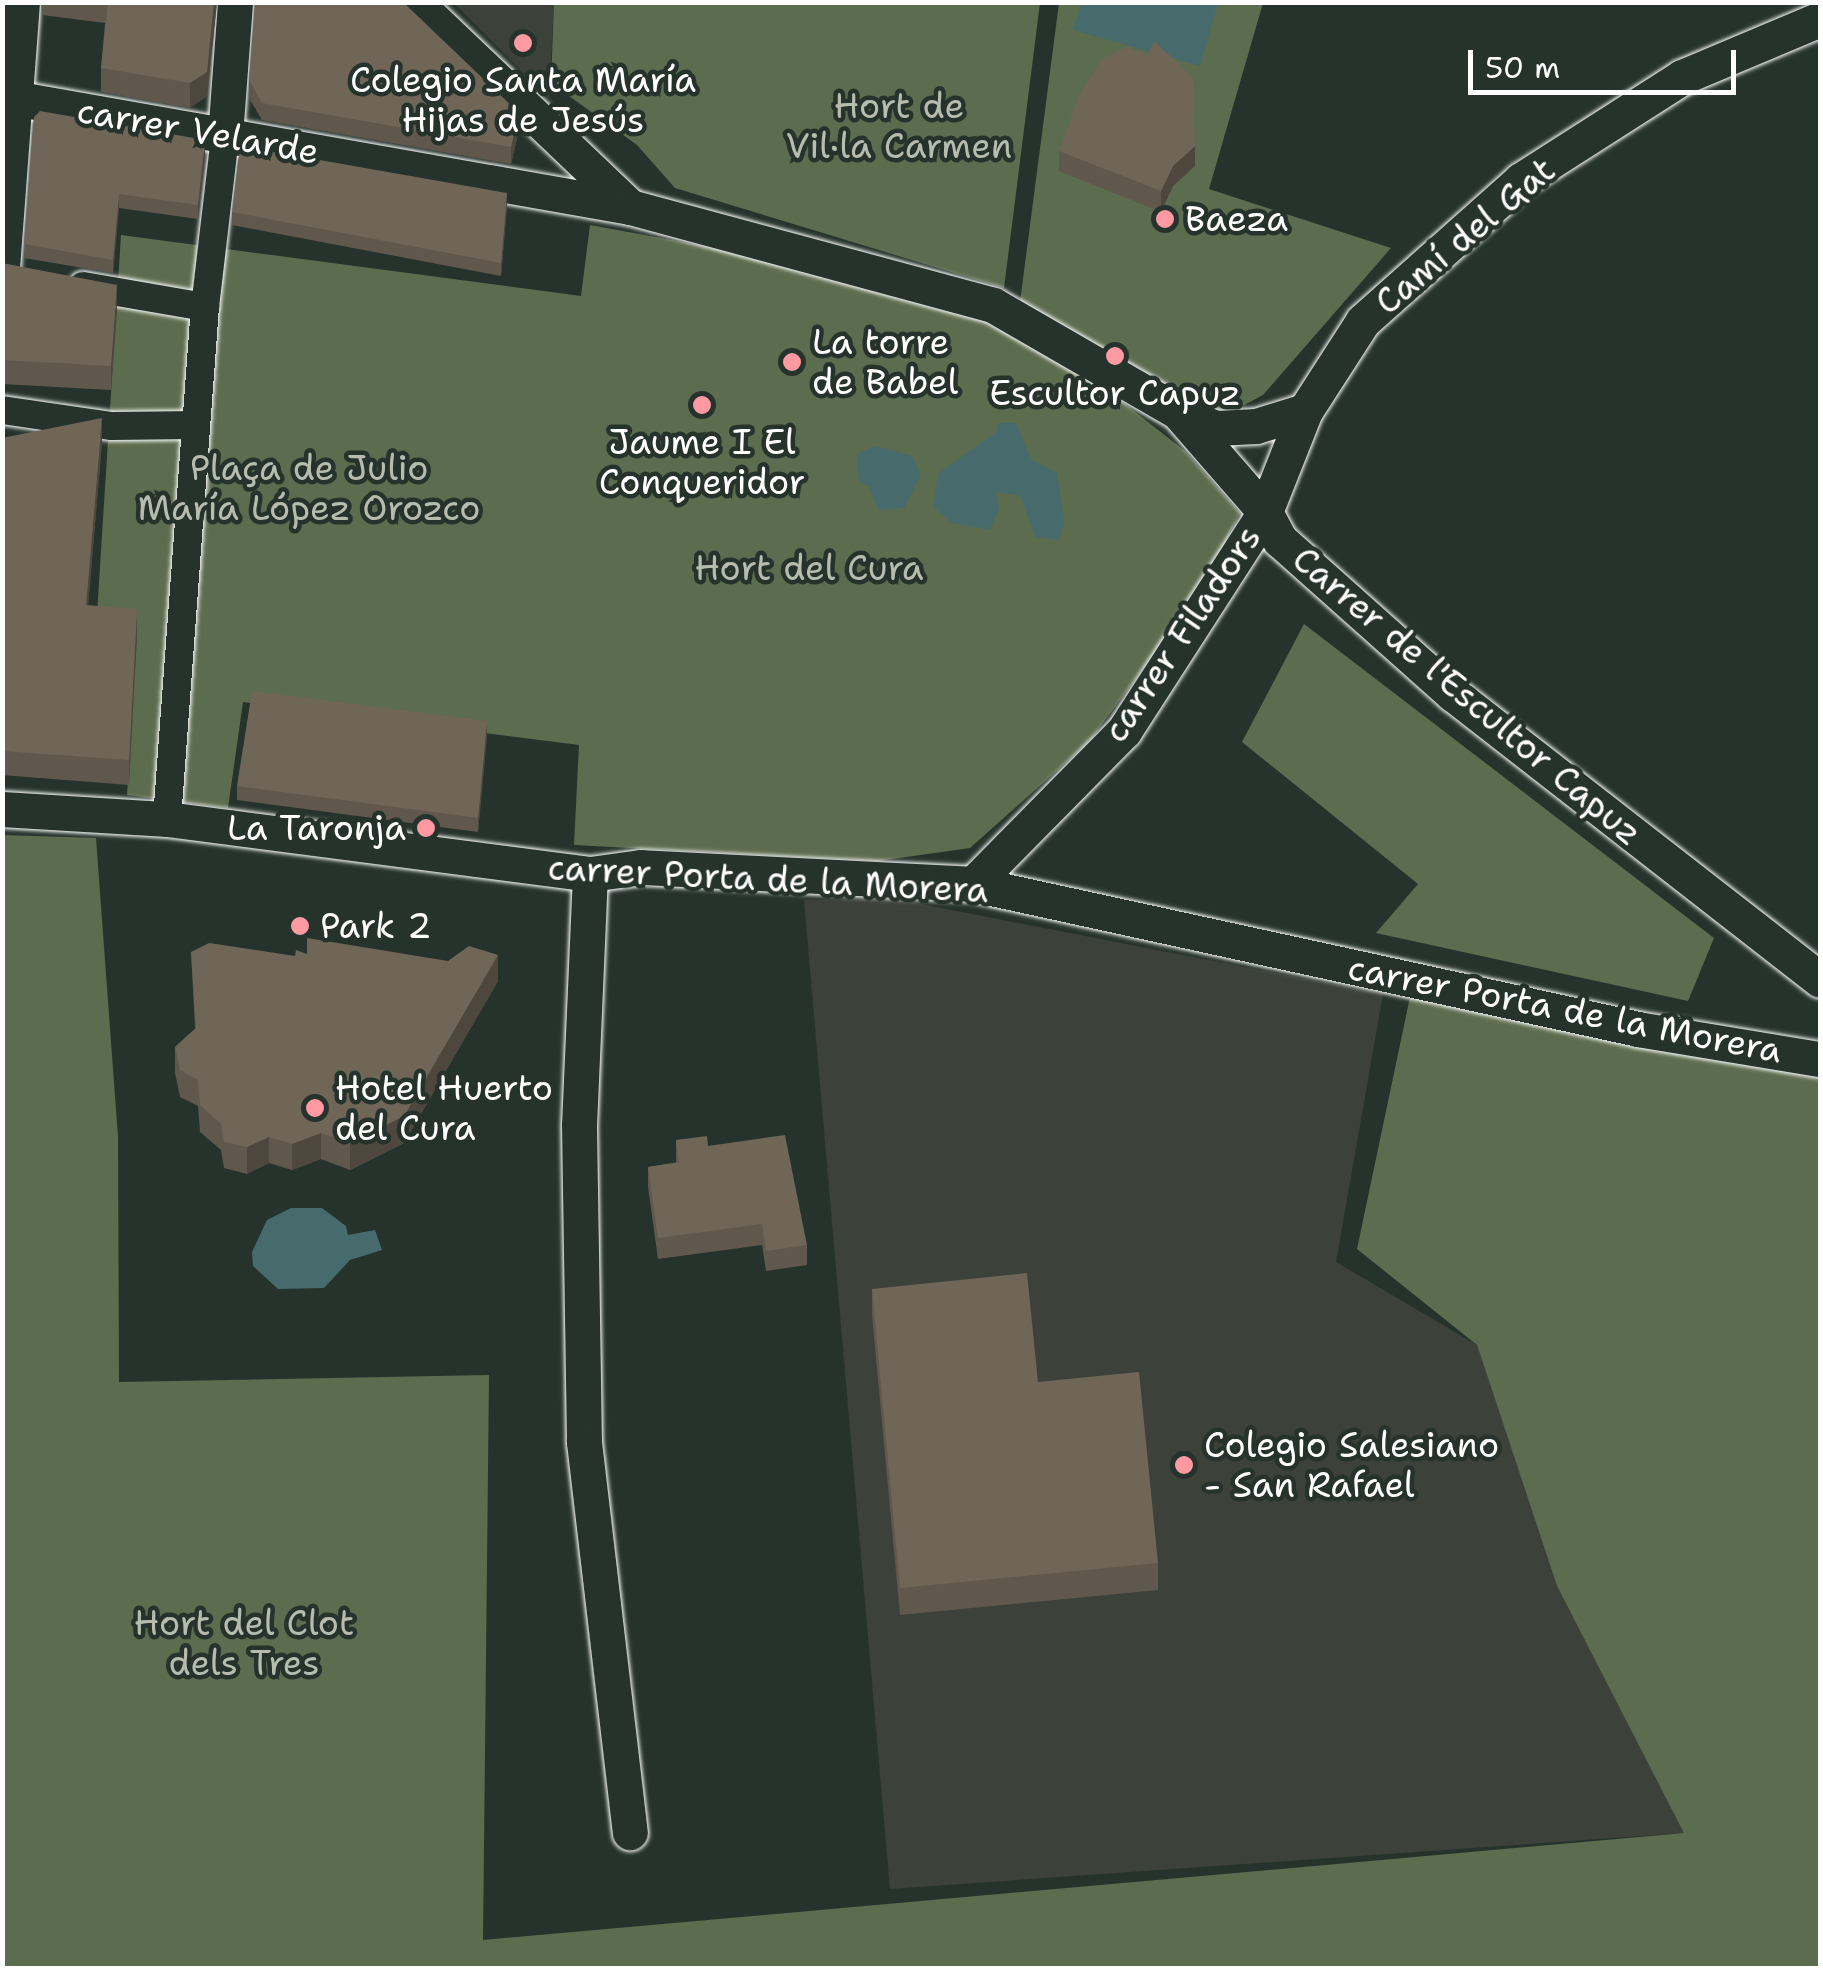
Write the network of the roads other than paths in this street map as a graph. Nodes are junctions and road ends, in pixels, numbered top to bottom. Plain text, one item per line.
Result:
1 (22, 2) edge
2 (235, 2) edge
3 (415, 2) edge
4 (1820, 19) edge
5 (9, 98) edge
6 (225, 136) junction
7 (630, 207) junction
8 (2, 270) edge
9 (205, 307) junction
10 (2, 410) edge
11 (1305, 411) junction
12 (1178, 412) junction
13 (196, 425) junction
14 (112, 426) junction
15 (21, 442) edge
16 (1265, 512) junction
17 (2, 809) edge
18 (167, 819) junction
19 (590, 874) junction
20 (973, 884) junction
21 (1820, 980) edge
22 (1820, 1059) edge
23 (630, 1832) dead end

1 - 5 street
2 - 6 street
3 - 7 street, Carrer de l'Escultor Capuz
4 - 11 street, Camí del Gat
5 - 6 street, carrer Velarde
5 - 8 street
6 - 7 street, carrer Velarde
6 - 9 street
7 - 12 street, Carrer de l'Escultor Capuz
8 - 9 street
9 - 13 street
10 - 14 street
11 - 12 street
11 - 16 street, Camí del Gat
12 - 16 street, Carrer de l'Escultor Capuz
13 - 14 street
13 - 18 street
14 - 15 street
16 - 20 street, carrer Filadors
16 - 21 street, Carrer de l'Escultor Capuz
17 - 18 street, carrer Porta de la Morera
18 - 19 street, carrer Porta de la Morera
19 - 20 street, carrer Porta de la Morera
19 - 23 street
20 - 22 street, carrer Porta de la Morera

